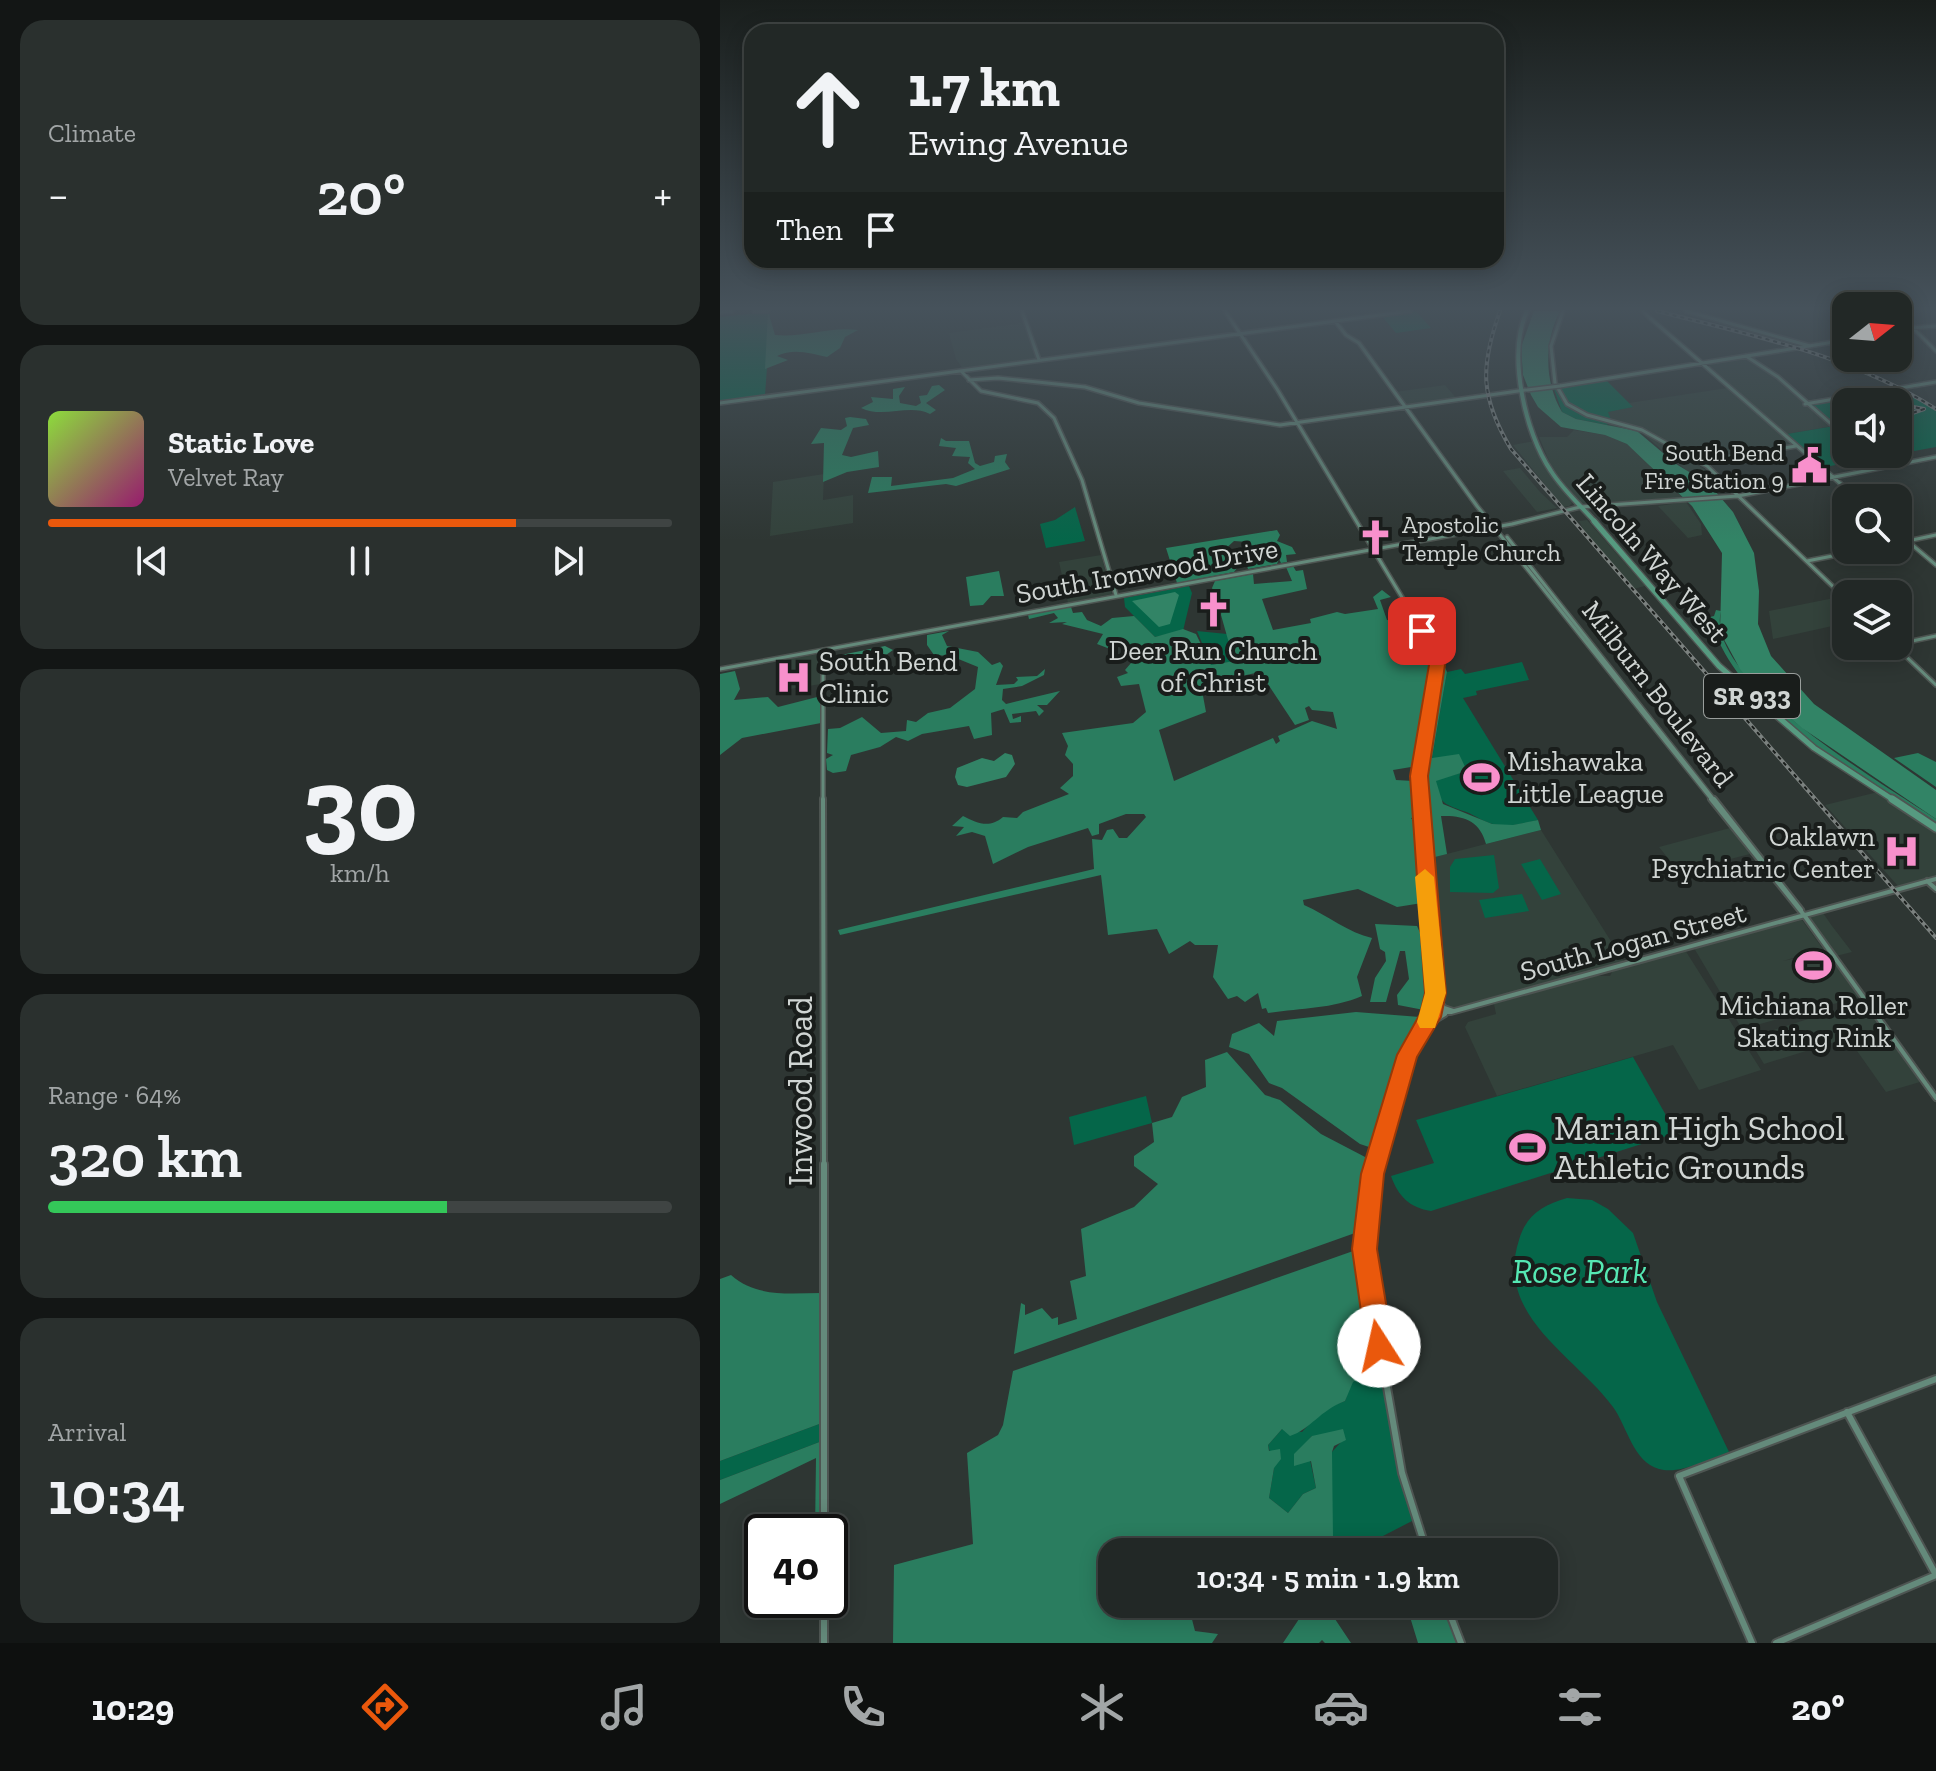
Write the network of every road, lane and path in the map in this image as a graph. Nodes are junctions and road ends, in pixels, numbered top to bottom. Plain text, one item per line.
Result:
1 (835, 388) edge
2 (979, 388) edge
3 (1087, 388) edge
4 (1275, 388) edge
5 (1390, 388) edge
6 (1545, 388) edge
7 (1558, 388) edge
8 (1730, 388) edge
9 (1789, 388) edge
10 (1902, 388) edge
11 (1524, 390) junction
12 (720, 403) edge
13 (1805, 404) junction
14 (1404, 407) junction
15 (1298, 424) junction
16 (1832, 426) edge
17 (1796, 446) junction
18 (1936, 457) edge
19 (1912, 461) edge
20 (1701, 462) junction
21 (1874, 468) edge
22 (1833, 477) junction
23 (1841, 484) edge
24 (1738, 496) junction
25 (1580, 507) junction
26 (1496, 529) junction
27 (1936, 535) edge
28 (1912, 540) edge
29 (1912, 544) edge
30 (1372, 550) junction
31 (1832, 556) edge
32 (1807, 561) junction
33 (1936, 565) edge
34 (1832, 585) edge
35 (1117, 596) junction
36 (1936, 636) edge
37 (1912, 642) edge
38 (823, 650) junction
39 (1912, 660) edge
40 (720, 669) edge
41 (1936, 685) edge
42 (1936, 828) edge
43 (1936, 879) edge
44 (1927, 881) junction
45 (1936, 889) edge
46 (1804, 915) junction
47 (1435, 998) junction
48 (1456, 1011) junction
49 (1432, 1012) junction
50 (1448, 1013) junction
51 (1423, 1028) junction
52 (1936, 1098) edge
53 (1936, 1379) edge
54 (1847, 1412) junction
55 (824, 1514) edge
56 (1423, 1538) edge
57 (1936, 1575) edge
58 (824, 1618) edge
59 (1451, 1618) edge
60 (824, 1643) edge
61 (1461, 1643) edge
62 (1752, 1643) edge
63 (1776, 1643) edge

1 - 12 street
2 - 35 street
3 - 15 street
4 - 15 street
5 - 14 street, Milburn Boulevard
6 - 11 street, bridge
7 - 20 street
8 - 17 street
9 - 13 street
10 - 13 street
11 - 14 street
11 - 25 main road, Lincoln Way West / SR 933
13 - 16 street
14 - 15 street
14 - 26 street, Milburn Boulevard
15 - 30 street
17 - 20 street
17 - 22 street
18 - 19 street
20 - 24 street
21 - 22 street
22 - 23 street
22 - 24 street
24 - 25 street, South Ironwood Drive
24 - 32 street
25 - 26 street, South Ironwood Drive
25 - 42 main road, Lincoln Way West / SR 933
26 - 30 street, South Ironwood Drive
26 - 46 street, Milburn Boulevard
27 - 28 street
29 - 33 street
30 - 35 street, South Ironwood Drive
30 - 47 street
31 - 32 street
32 - 34 street
35 - 38 street, South Ironwood Drive
36 - 37 street
38 - 40 street, South Ironwood Drive
38 - 55 street, Inwood Road
39 - 41 street
43 - 44 street, South Logan Street
44 - 45 street
44 - 46 street, South Logan Street
46 - 48 street, South Logan Street
46 - 52 street, Milburn Boulevard
47 - 48 street
47 - 49 street
48 - 50 street, South Logan Street
49 - 50 street, South Logan Street
49 - 51 street
50 - 51 street
51 - 56 street
53 - 54 street
54 - 57 street
54 - 62 street
57 - 63 street
58 - 60 street
59 - 61 street

